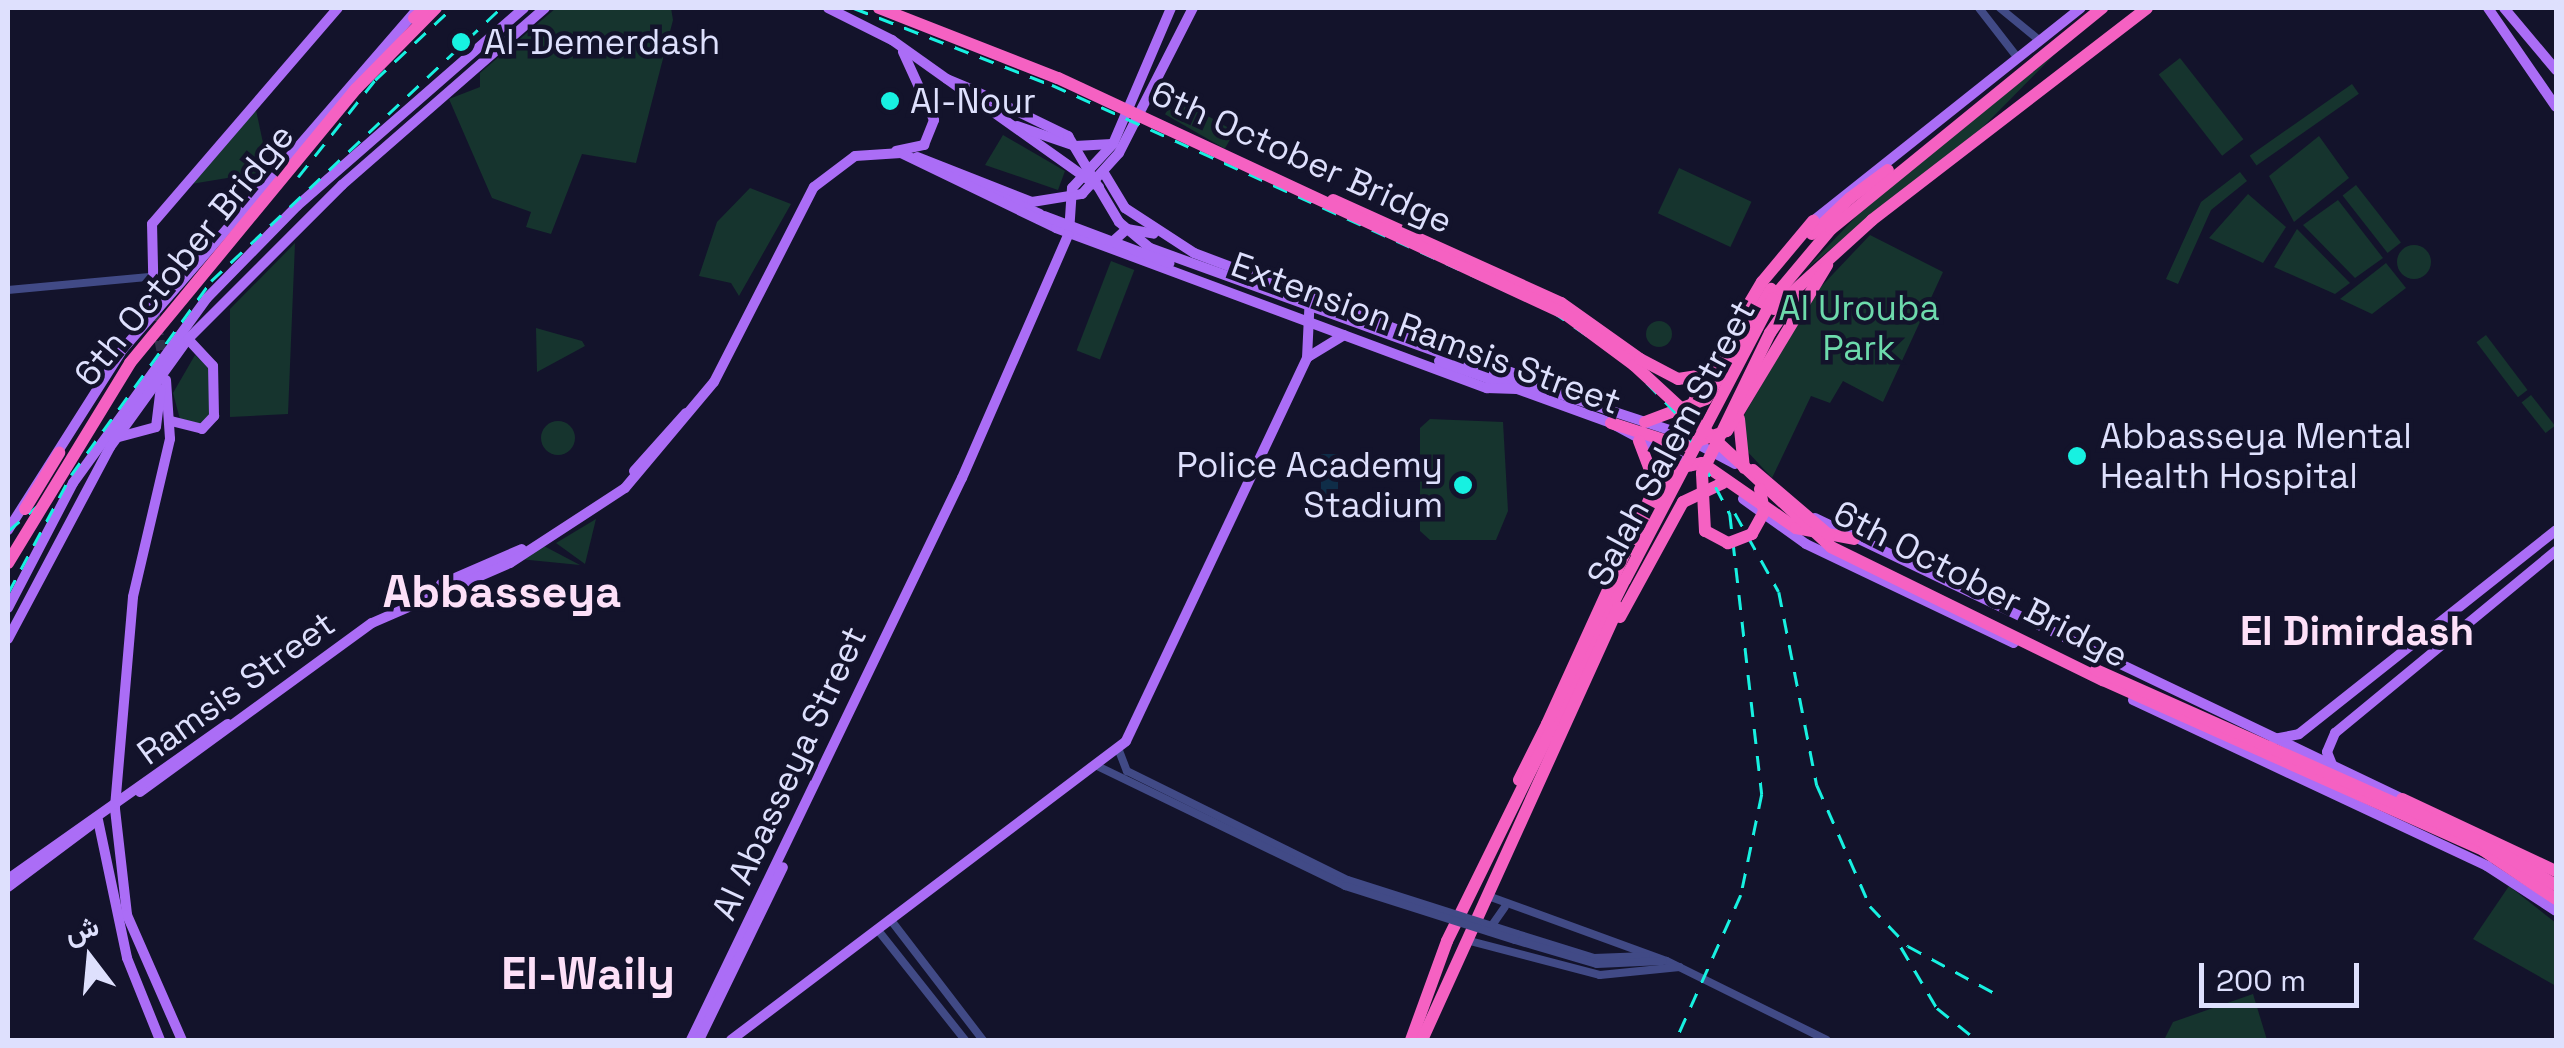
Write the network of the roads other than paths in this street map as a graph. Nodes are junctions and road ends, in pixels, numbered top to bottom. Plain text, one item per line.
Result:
1 (338, 8) edge
2 (422, 8) edge
3 (436, 8) edge
4 (524, 8) edge
5 (545, 8) edge
6 (828, 8) edge
7 (879, 8) edge
8 (900, 8) edge
9 (1170, 8) edge
10 (1193, 8) edge
11 (1979, 8) edge
12 (2000, 8) edge
13 (2082, 8) edge
14 (2089, 8) edge
15 (2102, 8) edge
16 (2147, 8) edge
17 (2488, 8) edge
18 (2504, 8) edge
19 (2067, 34) junction
20 (2038, 41) junction
21 (898, 44) junction
22 (2017, 57) junction
23 (2556, 70) edge
24 (2538, 74) junction
25 (942, 78) junction
26 (2556, 96) edge
27 (2556, 107) edge
28 (1004, 121) junction
29 (1916, 135) junction
30 (1112, 144) junction
31 (895, 152) junction
32 (1913, 158) junction
33 (916, 160) junction
34 (1104, 173) junction
35 (1080, 175) junction
36 (1868, 183) junction
37 (1094, 184) junction
38 (1112, 195) junction
39 (1069, 200) junction
40 (803, 210) junction
41 (1813, 221) joint
42 (1069, 233) junction
43 (1173, 242) junction
44 (1108, 248) junction
45 (1835, 256) junction
46 (1796, 261) junction
47 (1822, 264) junction
48 (150, 278) junction
49 (8, 290) edge
50 (1310, 295) junction
51 (154, 311) junction
52 (1314, 324) junction
53 (1400, 328) junction
54 (1346, 335) junction
55 (1420, 335) junction
56 (188, 339) junction
57 (163, 352) junction
58 (1392, 352) junction
59 (1307, 358) junction
60 (1410, 359) junction
61 (1640, 360) junction
62 (1489, 375) junction
63 (162, 380) junction
64 (1535, 385) junction
65 (1517, 389) junction
66 (1713, 389) junction
67 (1741, 414) junction
68 (171, 421) junction
69 (1645, 422) junction
70 (1612, 423) junction
71 (1639, 441) junction
72 (113, 443) junction
73 (1702, 444) junction
74 (168, 451) junction
75 (1687, 464) junction
76 (1744, 470) junction
77 (1723, 483) junction
78 (1760, 489) junction
79 (1660, 496) junction
80 (1682, 502) junction
81 (8, 530) edge
82 (938, 530) junction
83 (2556, 530) edge
84 (1854, 539) junction
85 (8, 544) edge
86 (2556, 551) edge
87 (8, 562) edge
88 (1627, 581) junction
89 (1946, 584) junction
90 (1615, 598) junction
91 (1934, 606) junction
92 (8, 608) edge
93 (1614, 628) junction
94 (8, 639) edge
95 (2065, 642) junction
96 (2050, 660) junction
97 (2348, 694) junction
98 (2361, 710) junction
99 (2270, 739) junction
100 (1122, 744) junction
101 (2258, 762) junction
102 (1094, 765) junction
103 (2334, 768) junction
104 (115, 793) junction
105 (2402, 799) junction
106 (1514, 808) junction
107 (115, 810) junction
108 (98, 820) junction
109 (2517, 869) junction
110 (2556, 874) edge
111 (8, 880) edge
112 (1347, 883) junction
113 (2556, 886) edge
114 (8, 887) edge
115 (1487, 895) junction
116 (2556, 898) edge
117 (1505, 907) junction
118 (2556, 911) edge
119 (890, 919) junction
120 (877, 929) junction
121 (1516, 937) junction
122 (1488, 939) junction
123 (1462, 941) junction
124 (1650, 955) junction
125 (1667, 960) junction
126 (1682, 967) junction
127 (929, 968) junction
128 (916, 978) junction
129 (163, 1040) edge
130 (179, 1040) edge
131 (691, 1040) edge
132 (699, 1040) edge
133 (730, 1040) edge
134 (965, 1040) edge
135 (983, 1040) edge
136 (1411, 1040) edge
137 (1422, 1040) edge
138 (1827, 1040) edge

1 - 48 main road
2 - 51 main road
2 - 85 highway, 6th October Bridge, bridge
3 - 87 highway, 6th October Bridge, bridge
4 - 57 main road
5 - 56 main road
6 - 21 main road
7 - 78 highway, 6th October Bridge, bridge
8 - 61 highway, 6th October Bridge, bridge
9 - 30 main road
10 - 34 main road
11 - 22 street
12 - 20 street
13 - 20 main road, Salah Salem Street
14 - 19 highway
15 - 19 highway, Salah Salem Street
16 - 45 highway, Salah Salem Street
17 - 24 main road
18 - 23 main road
19 - 20 highway, Salah Salem Street
20 - 22 highway, Salah Salem Street
20 - 22 street
21 - 25 main road
21 - 31 main road, Ramsis Street
22 - 29 main road, Salah Salem Street
22 - 32 highway, Salah Salem Street
24 - 26 main road
24 - 27 main road
25 - 28 main road
25 - 62 main road, bridge
28 - 30 main road
28 - 35 main road, Extension Ramsis Street
29 - 36 main road
29 - 41 main road, Salah Salem Street
30 - 35 main road
31 - 33 main road, Ramsis Street
31 - 40 main road, Ramsis Street
32 - 36 highway
32 - 46 highway, Salah Salem Street
33 - 39 main road
33 - 42 main road, Ramsis Street
33 - 62 main road, bridge
34 - 37 main road
34 - 38 main road
35 - 37 main road, Extension Ramsis Street
35 - 39 main road
36 - 61 highway, bridge
37 - 38 main road, Extension Ramsis Street
37 - 39 main road
38 - 43 main road, Extension Ramsis Street
39 - 42 main road
40 - 107 main road, Ramsis Street
40 - 111 main road, Ramsis Street, bridge
41 - 106 highway, bridge
42 - 44 main road, Extension Ramsis Street
42 - 82 main road, Al Abasseya Street
43 - 44 main road
43 - 50 main road, Extension Ramsis Street
44 - 52 main road, Extension Ramsis Street
45 - 47 highway, Salah Salem Street
45 - 67 highway
46 - 66 highway
46 - 88 highway, Salah Salem Street, bridge
47 - 78 highway, bridge
47 - 88 highway, Salah Salem Street, bridge
48 - 49 street
48 - 51 main road
50 - 52 main road
50 - 53 main road, Extension Ramsis Street
51 - 81 main road
52 - 54 main road, Extension Ramsis Street
52 - 59 main road
53 - 55 main road, Extension Ramsis Street
53 - 58 main road
54 - 58 main road, Extension Ramsis Street
54 - 59 main road
55 - 60 main road
55 - 64 main road, Extension Ramsis Street
56 - 63 main road
56 - 68 main road
57 - 63 main road
57 - 92 main road
58 - 60 main road, Extension Ramsis Street
59 - 100 main road
60 - 65 main road, Extension Ramsis Street
61 - 113 highway, 6th October Bridge, bridge
62 - 64 main road, Extension Ramsis Street
62 - 65 main road
63 - 68 main road
63 - 72 main road
63 - 72 main road
64 - 69 main road, Extension Ramsis Street
65 - 70 main road, Extension Ramsis Street
66 - 67 highway
66 - 69 highway
67 - 73 highway
67 - 76 highway
68 - 74 main road
69 - 73 main road, Extension Ramsis Street
70 - 71 main road, Extension Ramsis Street
70 - 73 highway
71 - 75 main road, Extension Ramsis Street
71 - 79 highway
72 - 74 main road
72 - 94 main road
73 - 76 main road, Extension Ramsis Street
74 - 104 main road
75 - 77 main road, Extension Ramsis Street
75 - 79 highway
75 - 84 highway
76 - 84 main road, Extension Ramsis Street
77 - 80 highway
77 - 91 main road, Extension Ramsis Street
78 - 109 highway, 6th October Bridge, bridge
79 - 80 highway
79 - 90 highway
80 - 93 highway
82 - 131 main road, Al Abasseya Street
82 - 132 main road, Al Abasseya Street
83 - 97 main road
84 - 89 main road, Extension Ramsis Street
86 - 98 main road
88 - 90 highway, Salah Salem Street
88 - 93 highway, Salah Salem Street
89 - 91 main road
89 - 95 main road, Extension Ramsis Street
90 - 106 highway, Salah Salem Street
91 - 96 main road, Extension Ramsis Street
93 - 115 highway, Salah Salem Street
95 - 96 main road
95 - 99 main road, Extension Ramsis Street
96 - 101 main road, Extension Ramsis Street
97 - 98 main road
97 - 99 main road
98 - 103 main road
99 - 103 main road, Extension Ramsis Street
100 - 102 main road
100 - 112 street
101 - 109 highway
101 - 118 main road, Extension Ramsis Street
102 - 112 street
102 - 119 main road
103 - 105 main road, Extension Ramsis Street
104 - 107 main road
104 - 108 main road, Ramsis Street
105 - 110 main road, Extension Ramsis Street
105 - 110 highway
106 - 136 highway, Salah Salem Street
107 - 130 main road
108 - 114 main road, Ramsis Street
108 - 129 main road
109 - 116 highway, 6th October Bridge
112 - 121 street, bridge
115 - 117 street
115 - 123 highway, Salah Salem Street
117 - 122 street
117 - 124 street
119 - 120 main road
119 - 127 street
120 - 128 street
120 - 133 main road
121 - 124 street
121 - 125 street
122 - 123 street
122 - 126 street
123 - 137 highway, Salah Salem Street
124 - 125 street
125 - 126 street
126 - 138 street
127 - 128 street
127 - 135 street
128 - 134 street

